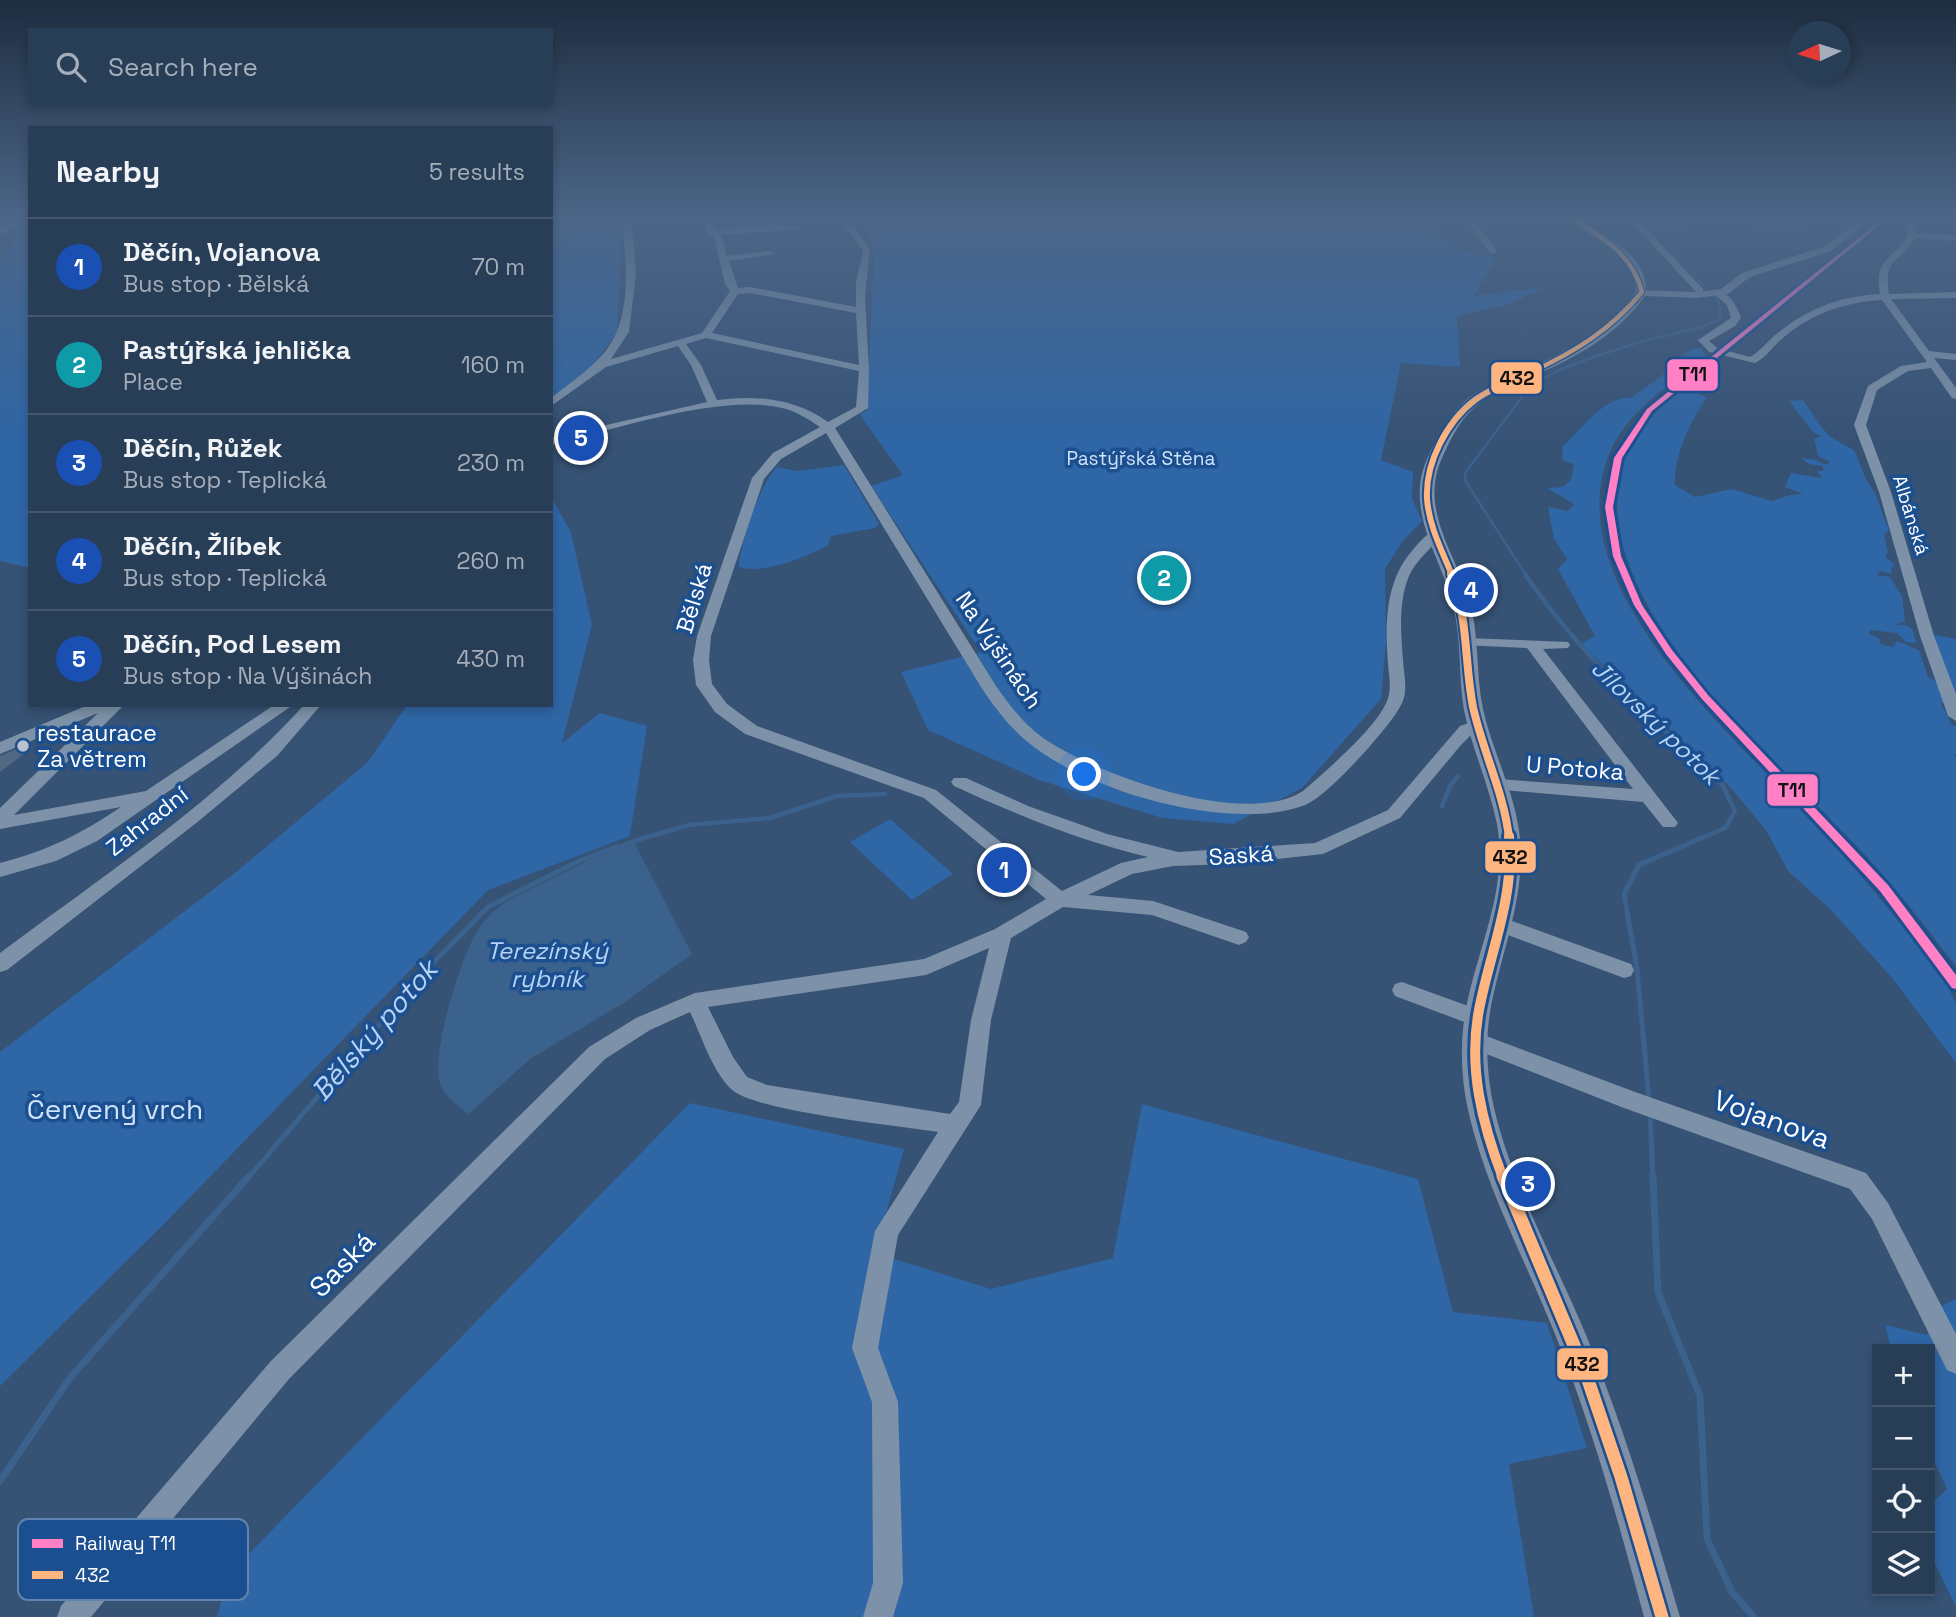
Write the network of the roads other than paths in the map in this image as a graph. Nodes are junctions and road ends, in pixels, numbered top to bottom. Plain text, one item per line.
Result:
1 (629, 290) edge
2 (743, 290) edge
3 (753, 290) edge
4 (860, 290) edge
5 (1700, 290) edge
6 (1727, 290) edge
7 (1884, 290) edge
8 (735, 291) joint
9 (1642, 292) joint
10 (1702, 293) junction
11 (1718, 294) junction
12 (1956, 295) edge
13 (1885, 297) junction
14 (859, 310) junction
15 (706, 335) junction
16 (680, 342) junction
17 (1956, 357) edge
18 (1929, 359) junction
19 (602, 365) junction
20 (864, 369) junction
21 (1956, 396) edge
22 (553, 402) edge
23 (713, 403) junction
24 (829, 428) junction
25 (553, 442) edge
26 (1435, 535) junction
27 (1468, 642) junction
28 (1531, 644) junction
29 (1563, 645) dead end
30 (98, 707) edge
31 (114, 707) edge
32 (282, 707) edge
33 (311, 707) edge
34 (1956, 716) edge
35 (1479, 725) junction
36 (0, 748) edge
37 (960, 782) dead end
38 (1498, 785) junction
39 (153, 794) junction
40 (1649, 796) junction
41 (0, 821) edge
42 (1669, 823) dead end
43 (1173, 859) junction
44 (0, 870) edge
45 (1060, 900) junction
46 (1501, 925) junction
47 (1002, 934) junction
48 (1239, 937) dead end
49 (0, 964) edge
50 (1624, 970) dead end
51 (1402, 990) dead end
52 (695, 1001) junction
53 (1474, 1029) junction
54 (955, 1125) junction
55 (1956, 1361) edge
56 (155, 1519) edge
57 (86, 1600) edge
58 (72, 1617) edge
59 (878, 1617) edge
60 (1662, 1617) edge

1 - 19 street
2 - 8 street
3 - 14 street
4 - 14 street, Bělská
5 - 10 street
6 - 11 main road
7 - 13 street
8 - 15 street
9 - 10 main road
9 - 26 main road
10 - 11 main road
11 - 13 street
12 - 13 street
13 - 18 street
14 - 20 street, Bělská
15 - 16 street
15 - 20 street
16 - 19 street
16 - 23 street
17 - 18 street, Albánská
18 - 21 street
18 - 34 street, Albánská
19 - 22 street
20 - 24 street, Bělská
23 - 24 street, Na Výšinách
23 - 25 street, Na Výšinách
24 - 26 street, Na Výšinách
24 - 45 street, Bělská
26 - 27 main road
27 - 28 street
27 - 35 main road
28 - 29 street
28 - 40 street
30 - 36 street
31 - 41 street
32 - 39 street
33 - 49 street, Zahradní
35 - 38 main road
35 - 43 street, Saská
37 - 43 street
38 - 40 street, U Potoka
38 - 46 main road
39 - 41 street
39 - 44 street
40 - 42 street
43 - 45 street, Saská
45 - 47 street, Saská
45 - 48 street
46 - 50 street
46 - 53 main road
47 - 52 street, Saská
47 - 54 street
51 - 53 street, Vojanova
52 - 54 street
52 - 56 street, Saská
53 - 55 street, Vojanova
53 - 60 main road
54 - 59 street
57 - 58 street, Saská

